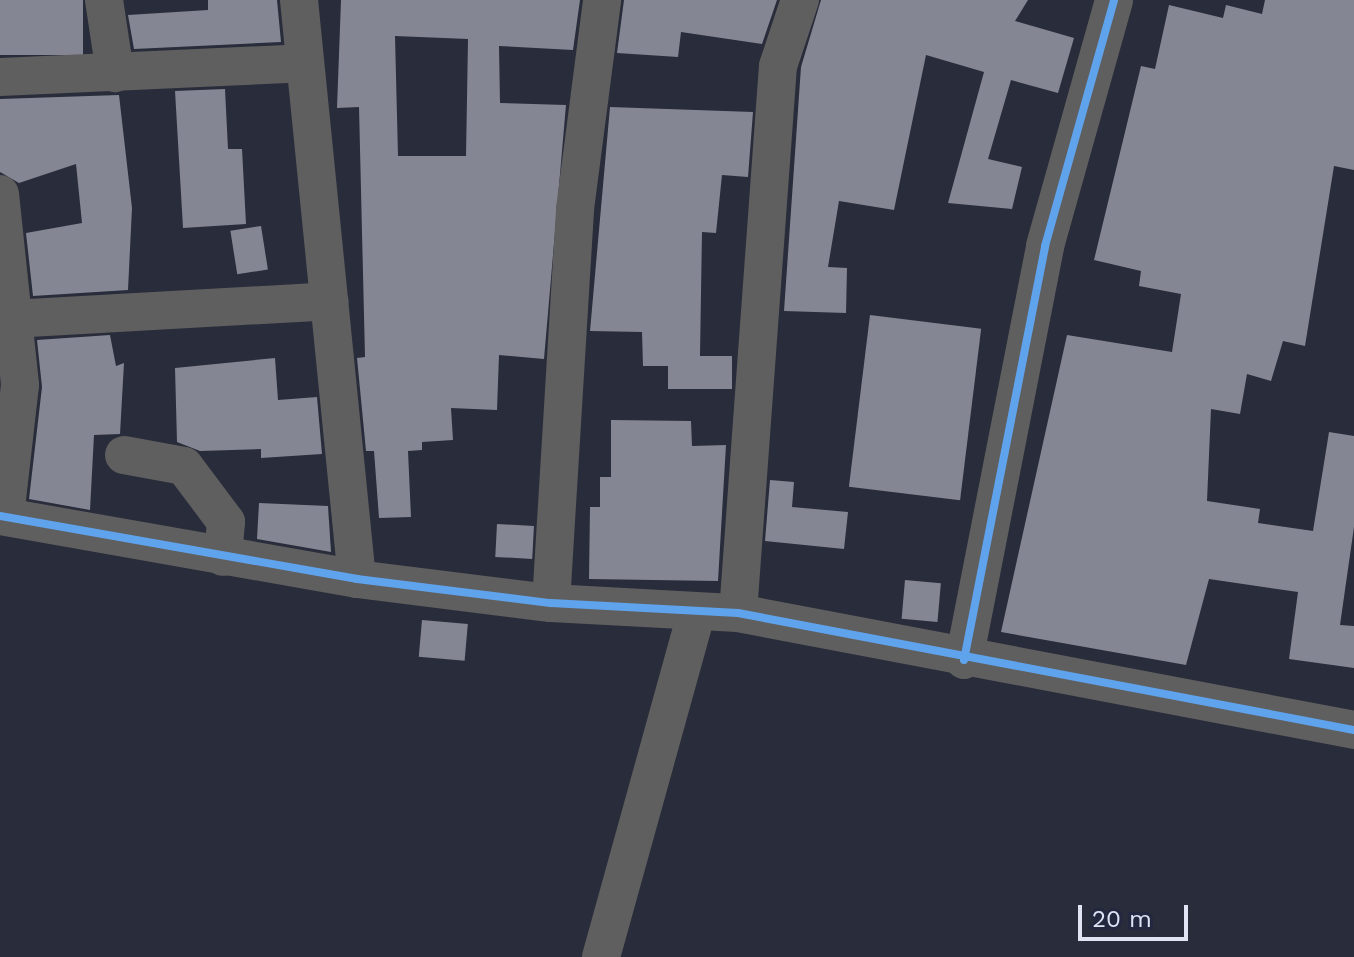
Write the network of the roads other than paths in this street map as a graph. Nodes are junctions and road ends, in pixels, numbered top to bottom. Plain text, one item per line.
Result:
1 (104, 0) edge
2 (299, 0) edge
3 (602, 0) edge
4 (800, 0) edge
5 (1114, 0) edge
6 (303, 63) junction
7 (115, 73) junction
8 (0, 77) edge
9 (0, 194) edge
10 (329, 301) junction
11 (11, 319) junction
12 (124, 455) dead end
13 (3, 516) edge
14 (223, 557) junction
15 (357, 579) junction
16 (551, 603) junction
17 (738, 613) junction
18 (696, 614) junction
19 (964, 660) junction
20 (1354, 730) edge
21 (601, 957) edge

1 - 7 street
2 - 6 street
3 - 16 street
4 - 17 street
5 - 19 street
6 - 7 street
6 - 10 street
7 - 8 street
9 - 11 street
10 - 11 street
10 - 15 street
11 - 13 street
12 - 14 street
13 - 14 street
14 - 15 street
15 - 16 street
16 - 18 street
17 - 18 street
17 - 19 street
18 - 21 street
19 - 20 street

